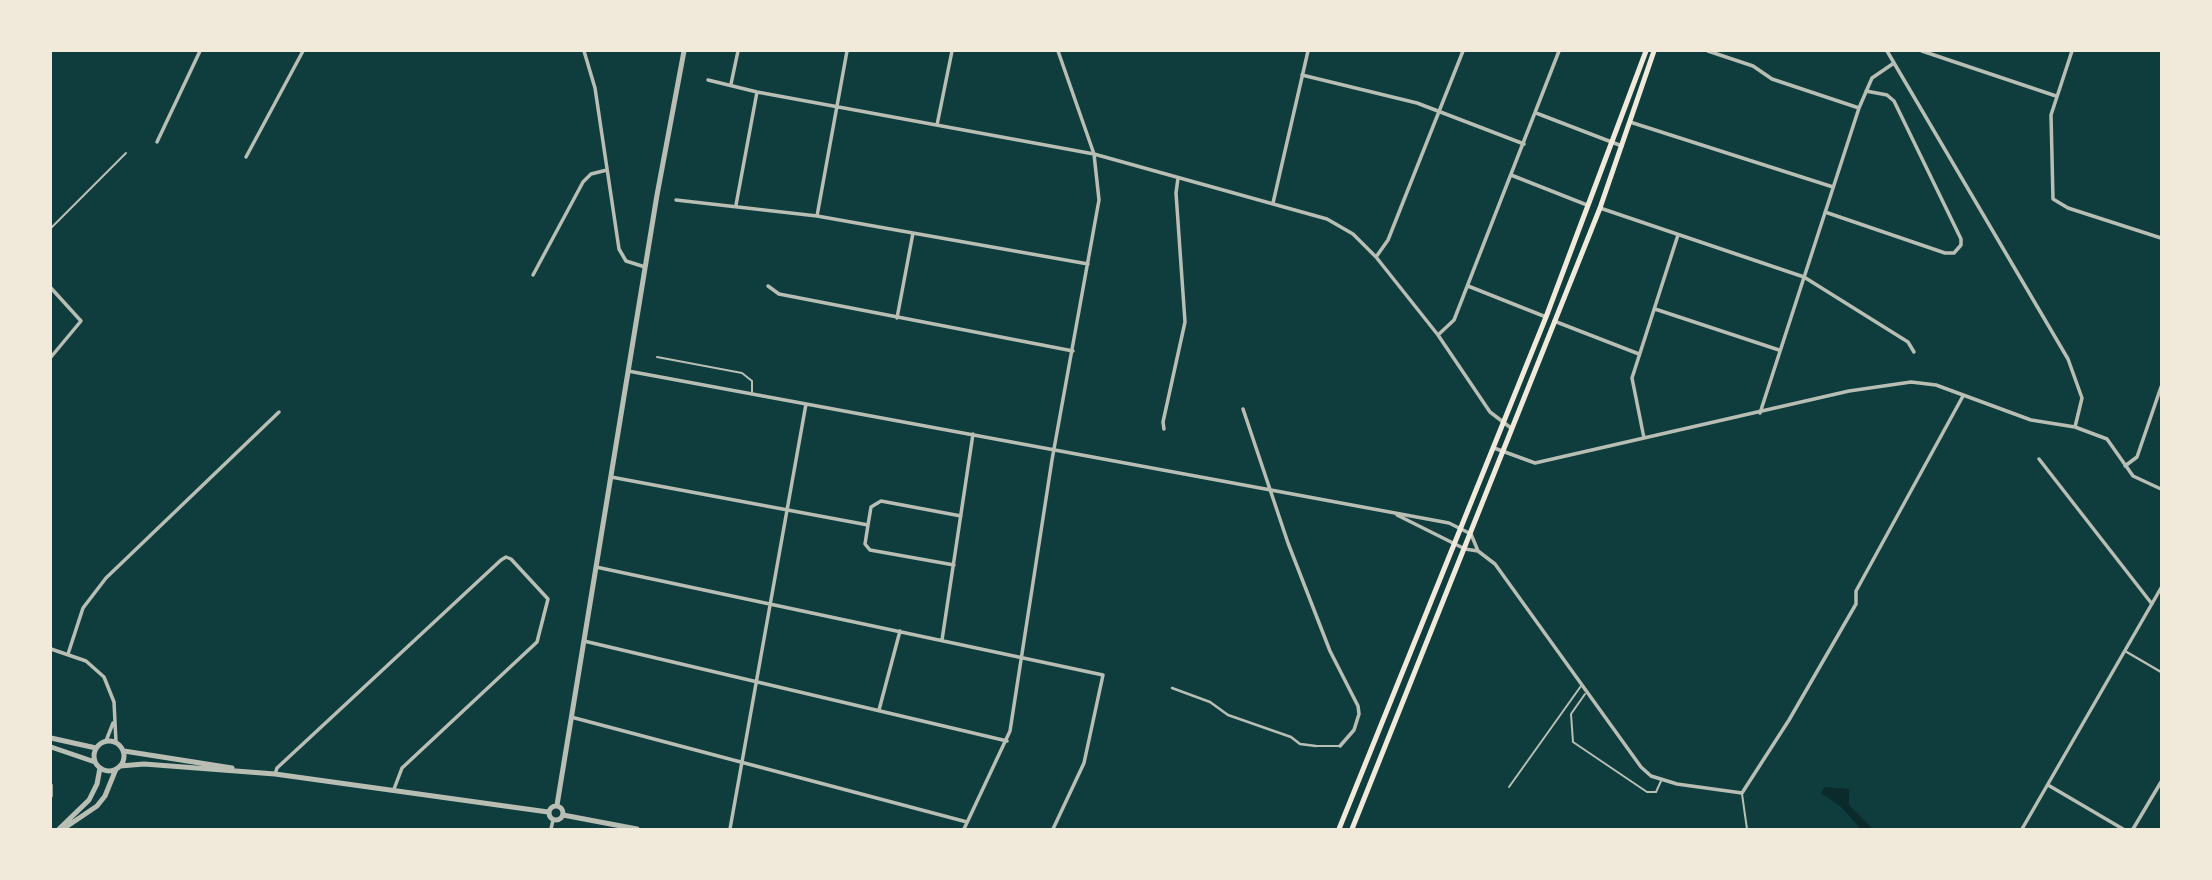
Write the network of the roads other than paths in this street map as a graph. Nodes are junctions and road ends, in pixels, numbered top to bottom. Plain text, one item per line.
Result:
1 (200, 51) edge
2 (303, 51) edge
3 (584, 51) edge
4 (684, 51) edge
5 (738, 51) edge
6 (847, 51) edge
7 (952, 51) edge
8 (1058, 51) edge
9 (1308, 51) edge
10 (1463, 51) edge
11 (1559, 51) edge
12 (1646, 51) edge
13 (1654, 51) edge
14 (1708, 51) edge
15 (1887, 51) edge
16 (1922, 51) edge
17 (2072, 51) edge
18 (1894, 63) junction
19 (1302, 75) junction
20 (708, 80) dead end
21 (731, 84) junction
22 (1866, 91) junction
23 (757, 92) junction
24 (2056, 96) junction
25 (837, 106) junction
26 (1859, 108) junction
27 (1440, 111) junction
28 (1536, 113) junction
29 (1630, 122) junction
30 (937, 125) junction
31 (158, 142) dead end
32 (1613, 142) junction
33 (1524, 144) junction
34 (1622, 146) junction
35 (126, 153) dead end
36 (1094, 154) junction
37 (246, 157) dead end
38 (607, 170) junction
39 (1511, 175) junction
40 (1178, 177) junction
41 (1833, 187) junction
42 (676, 200) dead end
43 (1273, 203) junction
44 (736, 205) junction
45 (1588, 206) junction
46 (1600, 208) junction
47 (1825, 212) junction
48 (817, 216) junction
49 (51, 228) edge
50 (913, 233) junction
51 (1678, 235) junction
52 (2161, 238) edge
53 (1376, 257) junction
54 (1088, 264) junction
55 (645, 267) junction
56 (533, 275) dead end
57 (1804, 276) junction
58 (768, 286) dead end
59 (1468, 286) junction
60 (51, 288) edge
61 (1654, 309) junction
62 (1546, 317) junction
63 (897, 318) junction
64 (1554, 321) junction
65 (1438, 335) junction
66 (1779, 349) junction
67 (1073, 351) junction
68 (1914, 352) dead end
69 (1639, 354) junction
70 (51, 357) edge
71 (657, 357) dead end
72 (628, 372) junction
73 (2161, 387) edge
74 (752, 394) junction
75 (1963, 396) junction
76 (806, 404) junction
77 (1243, 409) dead end
78 (279, 412) dead end
79 (1759, 413) junction
80 (1504, 424) junction
81 (2075, 427) junction
82 (1164, 429) dead end
83 (1513, 429) junction
84 (973, 434) junction
85 (1644, 438) junction
86 (1494, 448) junction
87 (1054, 450) junction
88 (1504, 452) junction
89 (2039, 459) dead end
90 (2126, 466) junction
91 (611, 477) junction
92 (2161, 489) edge
93 (1269, 490) junction
94 (789, 510) junction
95 (1397, 514) junction
96 (961, 516) junction
97 (868, 525) junction
98 (1462, 528) junction
99 (1471, 534) junction
100 (1456, 545) junction
101 (1465, 549) junction
102 (1478, 551) junction
103 (954, 565) junction
104 (596, 567) junction
105 (2161, 588) edge
106 (2152, 604) junction
107 (772, 605) junction
108 (900, 631) junction
109 (584, 640) junction
110 (942, 640) junction
111 (51, 649) edge
112 (2125, 651) junction
113 (68, 654) junction
114 (1023, 658) junction
115 (2161, 672) edge
116 (758, 683) junction
117 (1581, 685) junction
118 (1172, 688) dead end
119 (1586, 692) junction
120 (879, 710) junction
121 (571, 717) junction
122 (114, 721) junction
123 (51, 738) edge
124 (106, 741) junction
125 (1007, 741) junction
126 (116, 742) junction
127 (1316, 746) joint
128 (51, 747) edge
129 (1340, 747) joint
130 (96, 748) junction
131 (124, 751) junction
132 (95, 762) junction
133 (743, 763) junction
134 (100, 768) junction
135 (118, 768) junction
136 (238, 770) junction
137 (275, 774) junction
138 (1661, 781) junction
139 (2161, 782) edge
140 (51, 785) edge
141 (2048, 785) junction
142 (1509, 788) dead end
143 (394, 790) junction
144 (1742, 793) junction
145 (51, 796) edge
146 (557, 805) junction
147 (548, 812) junction
148 (563, 815) junction
149 (553, 820) junction
150 (967, 822) junction
151 (61, 829) edge
152 (551, 829) edge
153 (637, 829) edge
154 (730, 829) edge
155 (964, 829) edge
156 (1053, 829) edge
157 (1339, 829) edge
158 (1352, 829) edge
159 (1747, 829) edge
160 (2022, 829) edge
161 (2123, 829) edge
162 (2133, 829) edge

1 - 31 street
2 - 37 street
3 - 38 street
4 - 55 street
5 - 21 street
6 - 25 street
7 - 30 street
8 - 36 street
9 - 19 street
10 - 27 street
11 - 28 street
12 - 32 main road
13 - 29 main road
14 - 26 street
15 - 18 street
16 - 24 street
17 - 24 street
18 - 22 street
18 - 81 street
19 - 27 street
19 - 43 street
20 - 21 street
21 - 23 street
22 - 26 street
22 - 47 street
23 - 25 street
23 - 44 street
24 - 52 street
25 - 30 street
25 - 48 street
26 - 41 street
27 - 33 street
27 - 53 street
28 - 32 street
28 - 33 street
29 - 34 main road
29 - 41 street
30 - 36 street
32 - 34 street
32 - 45 main road
33 - 39 street
34 - 46 main road
35 - 49 lane
36 - 40 street
36 - 54 street
38 - 55 street
38 - 56 street
39 - 45 street
39 - 59 street
40 - 43 street
40 - 82 street
41 - 47 street
42 - 44 street
43 - 53 street
44 - 48 street
45 - 62 main road
46 - 51 street
46 - 64 main road
47 - 57 street
48 - 50 street
50 - 54 street
50 - 63 street
51 - 57 street
51 - 61 street
53 - 65 street
54 - 67 street
55 - 72 street
57 - 66 street
57 - 68 street
58 - 63 street
59 - 62 street
59 - 65 street
60 - 70 street
61 - 66 street
61 - 69 street
62 - 80 main road
63 - 67 street
64 - 69 street
64 - 83 main road
65 - 80 street
66 - 79 street
67 - 87 street
69 - 85 street
71 - 74 lane
72 - 74 street
72 - 91 street
73 - 90 street
74 - 76 street
75 - 79 street
75 - 81 street
75 - 144 street
76 - 84 street
76 - 94 street
77 - 93 street
78 - 113 street
79 - 85 street
80 - 83 street
80 - 86 main road
81 - 90 street
83 - 88 main road
84 - 87 street
84 - 96 street
85 - 88 street
86 - 88 street
86 - 98 main road
87 - 93 street
87 - 114 street
88 - 99 main road
89 - 106 street
90 - 92 street
91 - 94 street
91 - 104 street
93 - 95 street
93 - 129 street
94 - 97 street
94 - 107 street
95 - 98 street
95 - 100 street
96 - 97 street
96 - 103 street
97 - 103 street
98 - 99 street
98 - 100 main road
99 - 101 main road
99 - 102 street
100 - 101 street
100 - 157 main road
101 - 102 street
101 - 158 main road
102 - 117 street
103 - 110 street
104 - 107 street
104 - 109 street
105 - 106 street
106 - 112 street
107 - 108 street
107 - 116 street
108 - 110 street
108 - 120 street
109 - 116 street
109 - 121 street
110 - 114 street
111 - 113 street
112 - 115 street
112 - 141 street
113 - 122 street
114 - 125 street
114 - 156 street
116 - 120 street
116 - 133 street
117 - 119 street
117 - 142 lane
118 - 127 street
119 - 138 street
119 - 138 lane
120 - 125 street
121 - 133 street
121 - 146 street
122 - 124 street
122 - 126 street
123 - 130 street
124 - 126 street
124 - 130 street
125 - 150 street
126 - 131 street
127 - 129 lane
128 - 132 street
130 - 132 street
131 - 135 street
131 - 136 street
132 - 134 street
133 - 150 street
133 - 154 street
134 - 135 street
134 - 151 street
135 - 136 street
135 - 151 street
136 - 137 street
137 - 143 street
137 - 143 street
138 - 144 street
139 - 162 street
140 - 145 street
141 - 160 street
141 - 161 street
143 - 147 street
144 - 159 lane
146 - 147 street
146 - 148 street
147 - 149 street
148 - 149 street
148 - 153 street
149 - 152 street
150 - 155 street

